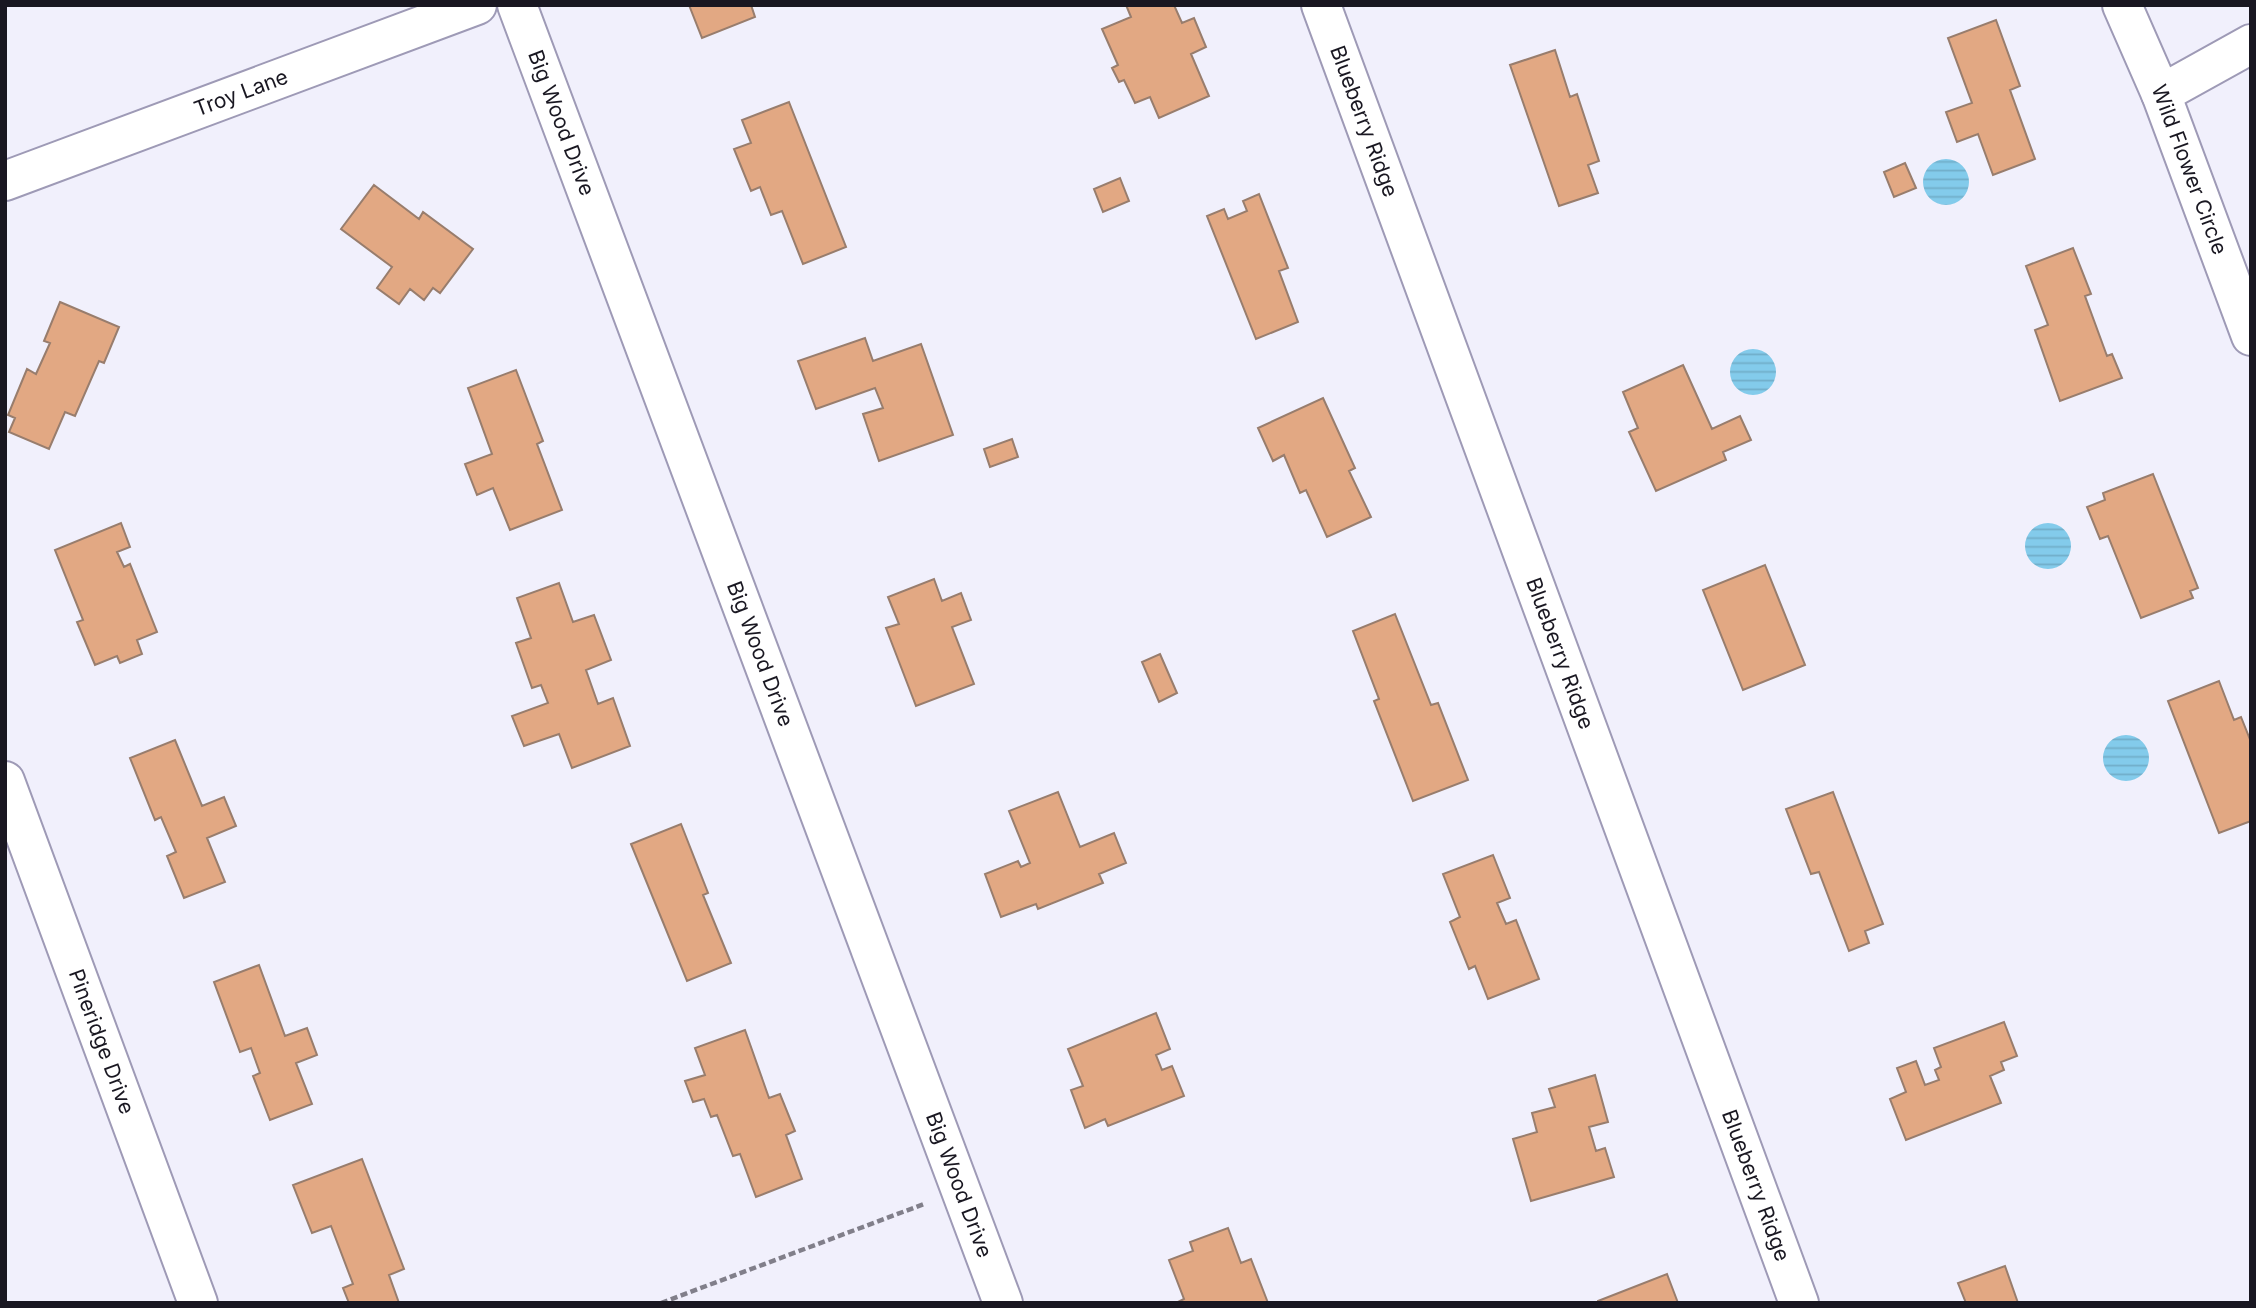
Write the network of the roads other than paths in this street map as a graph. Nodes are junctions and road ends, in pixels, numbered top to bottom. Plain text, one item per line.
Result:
1 (477, 5) edge
2 (517, 5) edge
3 (1321, 5) edge
4 (2122, 5) edge
5 (2251, 44) edge
6 (2161, 93) junction
7 (5, 181) edge
8 (2251, 336) edge
9 (5, 781) edge
10 (198, 1303) edge
11 (1003, 1303) edge
12 (1799, 1303) edge

1 - 7 street, Troy Lane
2 - 11 street, Big Wood Drive
3 - 12 street, Blueberry Ridge
4 - 6 street, Wild Flower Circle
5 - 6 street
6 - 8 street, Wild Flower Circle
9 - 10 street, Pineridge Drive

